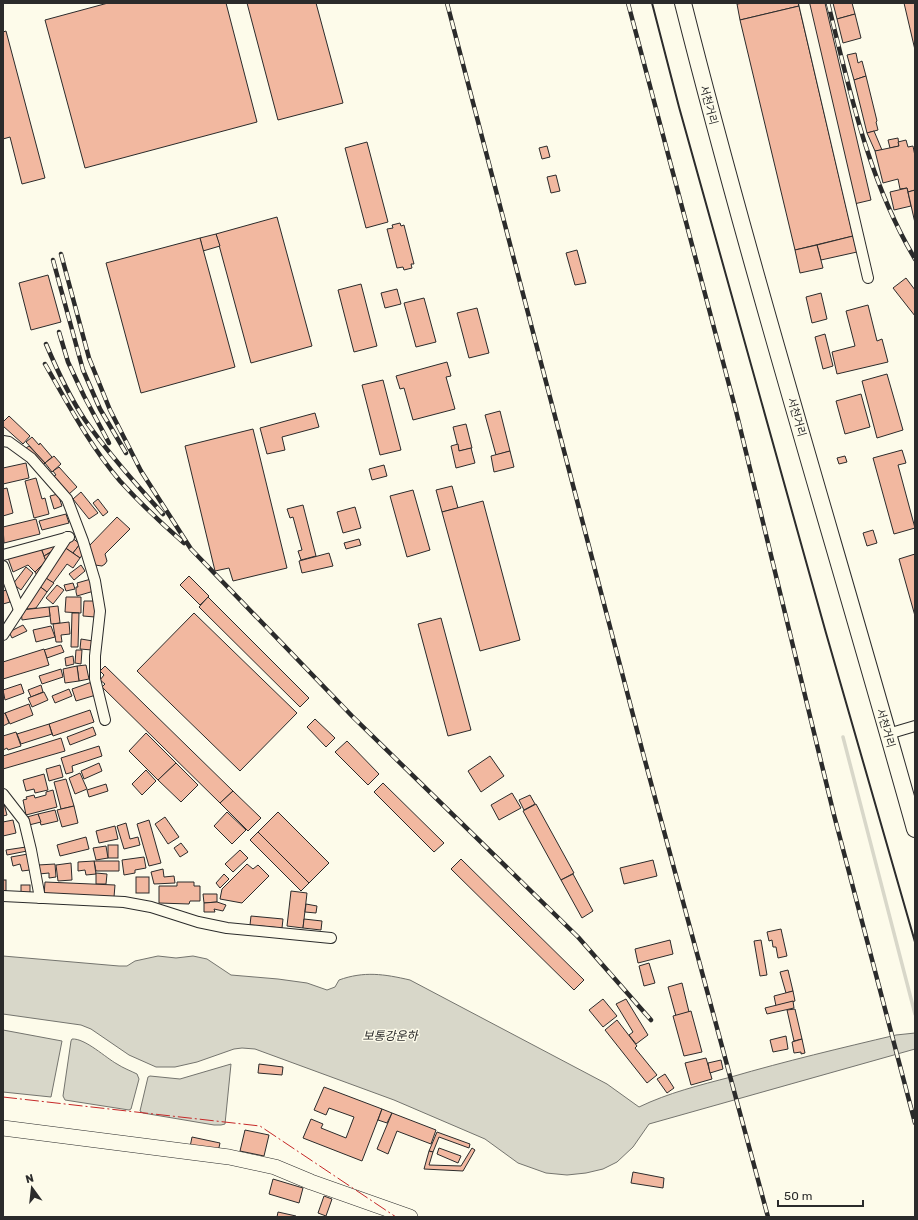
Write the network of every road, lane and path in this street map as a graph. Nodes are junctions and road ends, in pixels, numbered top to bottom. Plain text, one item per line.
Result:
1 (683, 3) edge
2 (804, 3) edge
3 (868, 278) dead end
4 (3, 441) edge
5 (80, 534) junction
6 (67, 537) junction
7 (3, 555) edge
8 (3, 566) edge
9 (19, 610) junction
10 (3, 635) edge
11 (105, 720) dead end
12 (915, 726) edge
13 (888, 734) junction
14 (3, 794) edge
15 (915, 829) edge
16 (3, 896) edge
17 (40, 898) junction
18 (330, 938) dead end
19 (3, 1128) edge
20 (410, 1217) edge

1 - 13 main road, 서천거리
2 - 3 street
4 - 5 street
5 - 6 street
5 - 11 street
6 - 7 street
6 - 9 street
8 - 9 street
9 - 10 street
12 - 13 street
13 - 15 main road, 서천거리
14 - 17 street
16 - 17 street
17 - 18 street
19 - 20 street

